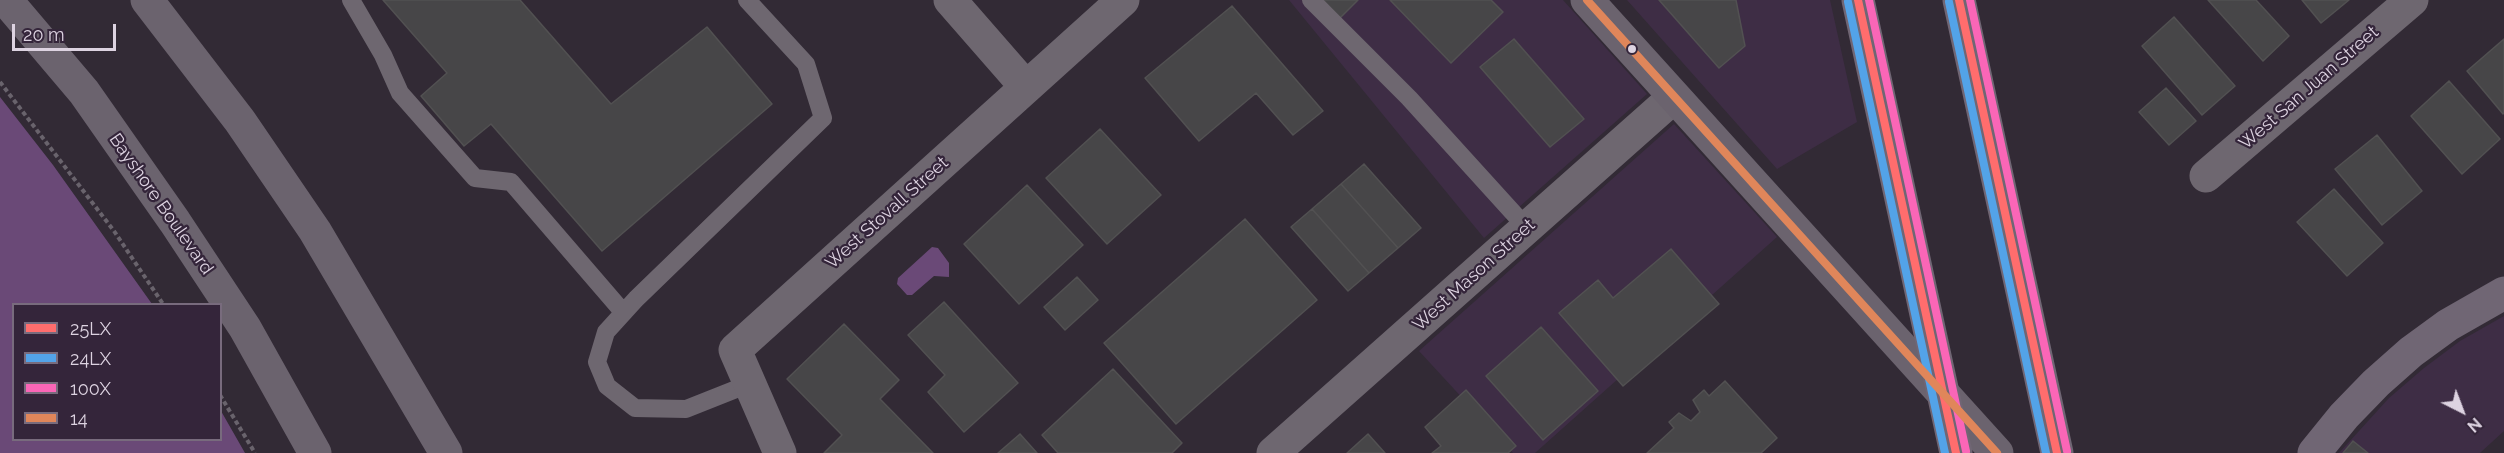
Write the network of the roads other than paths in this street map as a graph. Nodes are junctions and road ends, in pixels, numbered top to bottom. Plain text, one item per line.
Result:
1 (6, 0) edge
2 (351, 0) edge
3 (747, 0) edge
4 (950, 0) edge
5 (1123, 0) edge
6 (1311, 0) edge
7 (1587, 0) edge
8 (1858, 0) edge
9 (1959, 0) edge
10 (2412, 0) edge
11 (148, 1) edge
12 (1026, 87) junction
13 (1674, 97) junction
14 (2206, 176) dead end
15 (1527, 228) junction
16 (2504, 293) edge
17 (623, 312) junction
18 (749, 384) junction
19 (315, 453) edge
20 (447, 453) edge
21 (780, 453) edge
22 (1273, 453) edge
23 (1956, 453) edge
24 (1997, 453) edge
25 (2057, 453) edge
26 (2314, 453) edge

1 - 19 main road, Bayshore Boulevard
2 - 17 lane
3 - 17 lane
4 - 12 street
5 - 12 street, West Stovall Street
6 - 15 lane
7 - 13 main road
8 - 23 highway
9 - 25 highway
10 - 14 street, West San Juan Street
11 - 20 main road
12 - 18 street, West Stovall Street
13 - 15 street, West Mason Street
13 - 24 main road
15 - 22 street, West Mason Street
16 - 26 highway
17 - 18 lane
18 - 21 street, West Stovall Street

